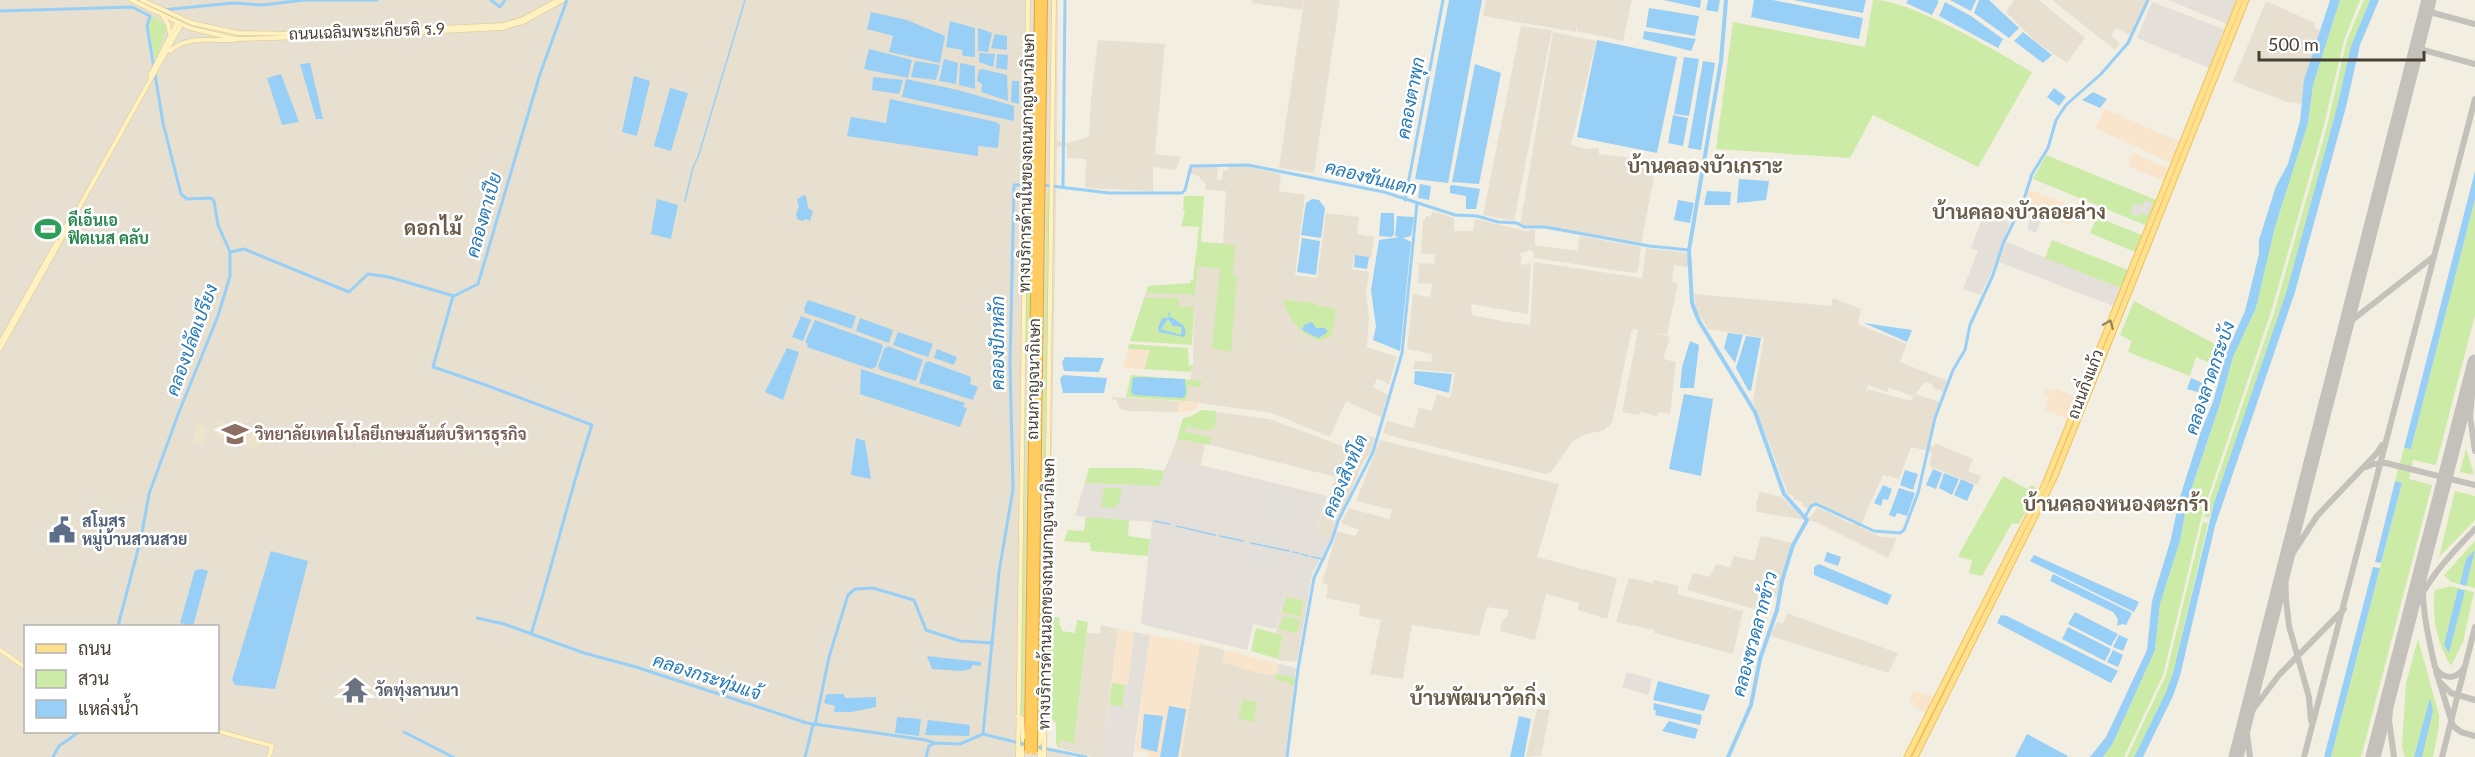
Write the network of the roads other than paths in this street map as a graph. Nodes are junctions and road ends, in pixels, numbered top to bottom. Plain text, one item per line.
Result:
1 (131, 0) edge
2 (142, 0) edge
3 (1028, 0) edge
4 (1038, 0) edge
5 (1044, 0) edge
6 (1054, 0) edge
7 (2240, 0) edge
8 (2246, 0) edge
9 (560, 1) edge
10 (160, 15) junction
11 (173, 15) junction
12 (186, 21) junction
13 (179, 23) junction
14 (344, 34) junction
15 (169, 38) junction
16 (246, 39) junction
17 (165, 56) junction
18 (2220, 57) junction
19 (158, 66) junction
20 (1039, 181) junction
21 (1039, 192) junction
22 (2, 341) edge
23 (0, 349) edge
24 (1032, 466) junction
25 (1027, 496) dead end
26 (0, 650) edge
27 (24, 667) edge
28 (1044, 714) junction
29 (1018, 716) junction
30 (219, 731) edge
31 (1031, 739) junction
32 (1036, 755) edge
33 (269, 757) edge
34 (1020, 757) edge
35 (1907, 757) edge
36 (1915, 757) edge

1 - 10 main road, ถนนเฉลิมพระเกียรติ ร.9
2 - 11 main road, ถนนเฉลิมพระเกียรติ ร.9
3 - 29 main road, ทางบริการด้านในของถนนกาญจนาภิเษก
4 - 20 highway, ถนนกาญจนาภิเษก
5 - 20 highway, ถนนกาญจนาภิเษก
6 - 28 main road, ทางบริการด้านนอกของถนนกาญจนาภิเษก
7 - 18 main road, ถนนกิ่งแก้ว
8 - 18 main road, ถนนกิ่งแก้ว
9 - 14 main road, ถนนเฉลิมพระเกียรติ ร.9
10 - 13 main road, ถนนเฉลิมพระเกียรติ ร.9
10 - 15 main road
11 - 12 main road, ถนนเฉลิมพระเกียรติ ร.9
11 - 13 main road
12 - 13 main road
12 - 14 main road, ถนนเฉลิมพระเกียรติ ร.9
13 - 15 main road
13 - 16 main road, ถนนเฉลิมพระเกียรติ ร.9
13 - 17 main road
14 - 16 main road, ถนนเฉลิมพระเกียรติ ร.9
15 - 19 main road
16 - 17 main road
17 - 19 main road
35 -> 18 main road, ถนนกิ่งแก้ว
18 - 36 main road, ถนนกิ่งแก้ว
19 - 22 main road
20 - 21 highway, ถนนกาญจนาภิเษก
21 - 24 highway, ถนนกาญจนาภิเษก
21 - 31 highway, ถนนกาญจนาภิเษก
22 - 23 main road
24 - 25 highway
24 - 31 highway, ถนนกาญจนาภิเษก
26 - 27 main road
28 - 29 main road
28 - 32 main road, ทางบริการด้านนอกของถนนกาญจนาภิเษก
29 - 34 main road, ทางบริการด้านในของถนนกาญจนาภิเษก
30 - 33 main road
31 - 32 highway, ถนนกาญจนาภิเษก, bridge
32 - 34 main road

